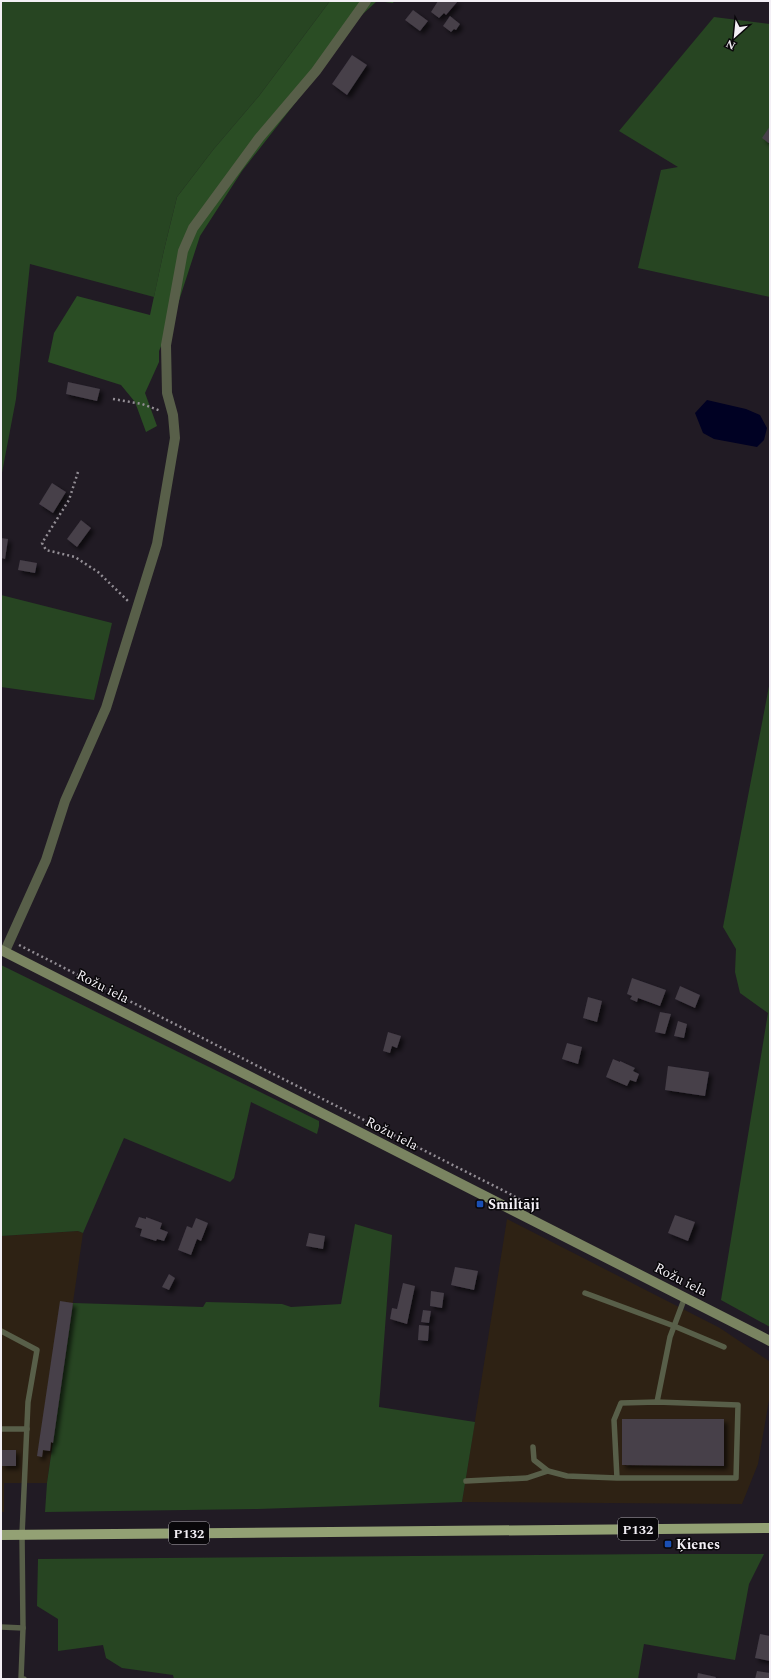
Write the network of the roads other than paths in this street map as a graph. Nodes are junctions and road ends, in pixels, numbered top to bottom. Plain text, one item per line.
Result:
1 (366, 1) edge
2 (3, 951) edge
3 (585, 1293) dead end
4 (685, 1297) junction
5 (674, 1326) junction
6 (1, 1331) edge
7 (770, 1341) edge
8 (724, 1347) dead end
9 (657, 1402) junction
10 (1, 1429) edge
11 (27, 1429) junction
12 (533, 1447) dead end
13 (548, 1471) junction
14 (617, 1478) junction
15 (466, 1481) dead end
16 (770, 1528) edge
17 (1, 1535) edge
18 (22, 1535) junction
19 (1, 1627) edge
20 (23, 1628) junction
21 (24, 1679) edge

1 - 2 street
2 - 4 street, Rožu iela
3 - 5 lane
4 - 5 lane
4 - 7 street, Rožu iela
5 - 8 lane
5 - 9 lane
6 - 11 lane
9 - 14 lane
9 - 14 lane
10 - 11 lane
11 - 18 lane
12 - 13 lane
13 - 14 lane
13 - 15 lane
16 - 18 main road, P132
17 - 18 main road, P132
18 - 20 lane
19 - 20 lane
20 - 21 lane

